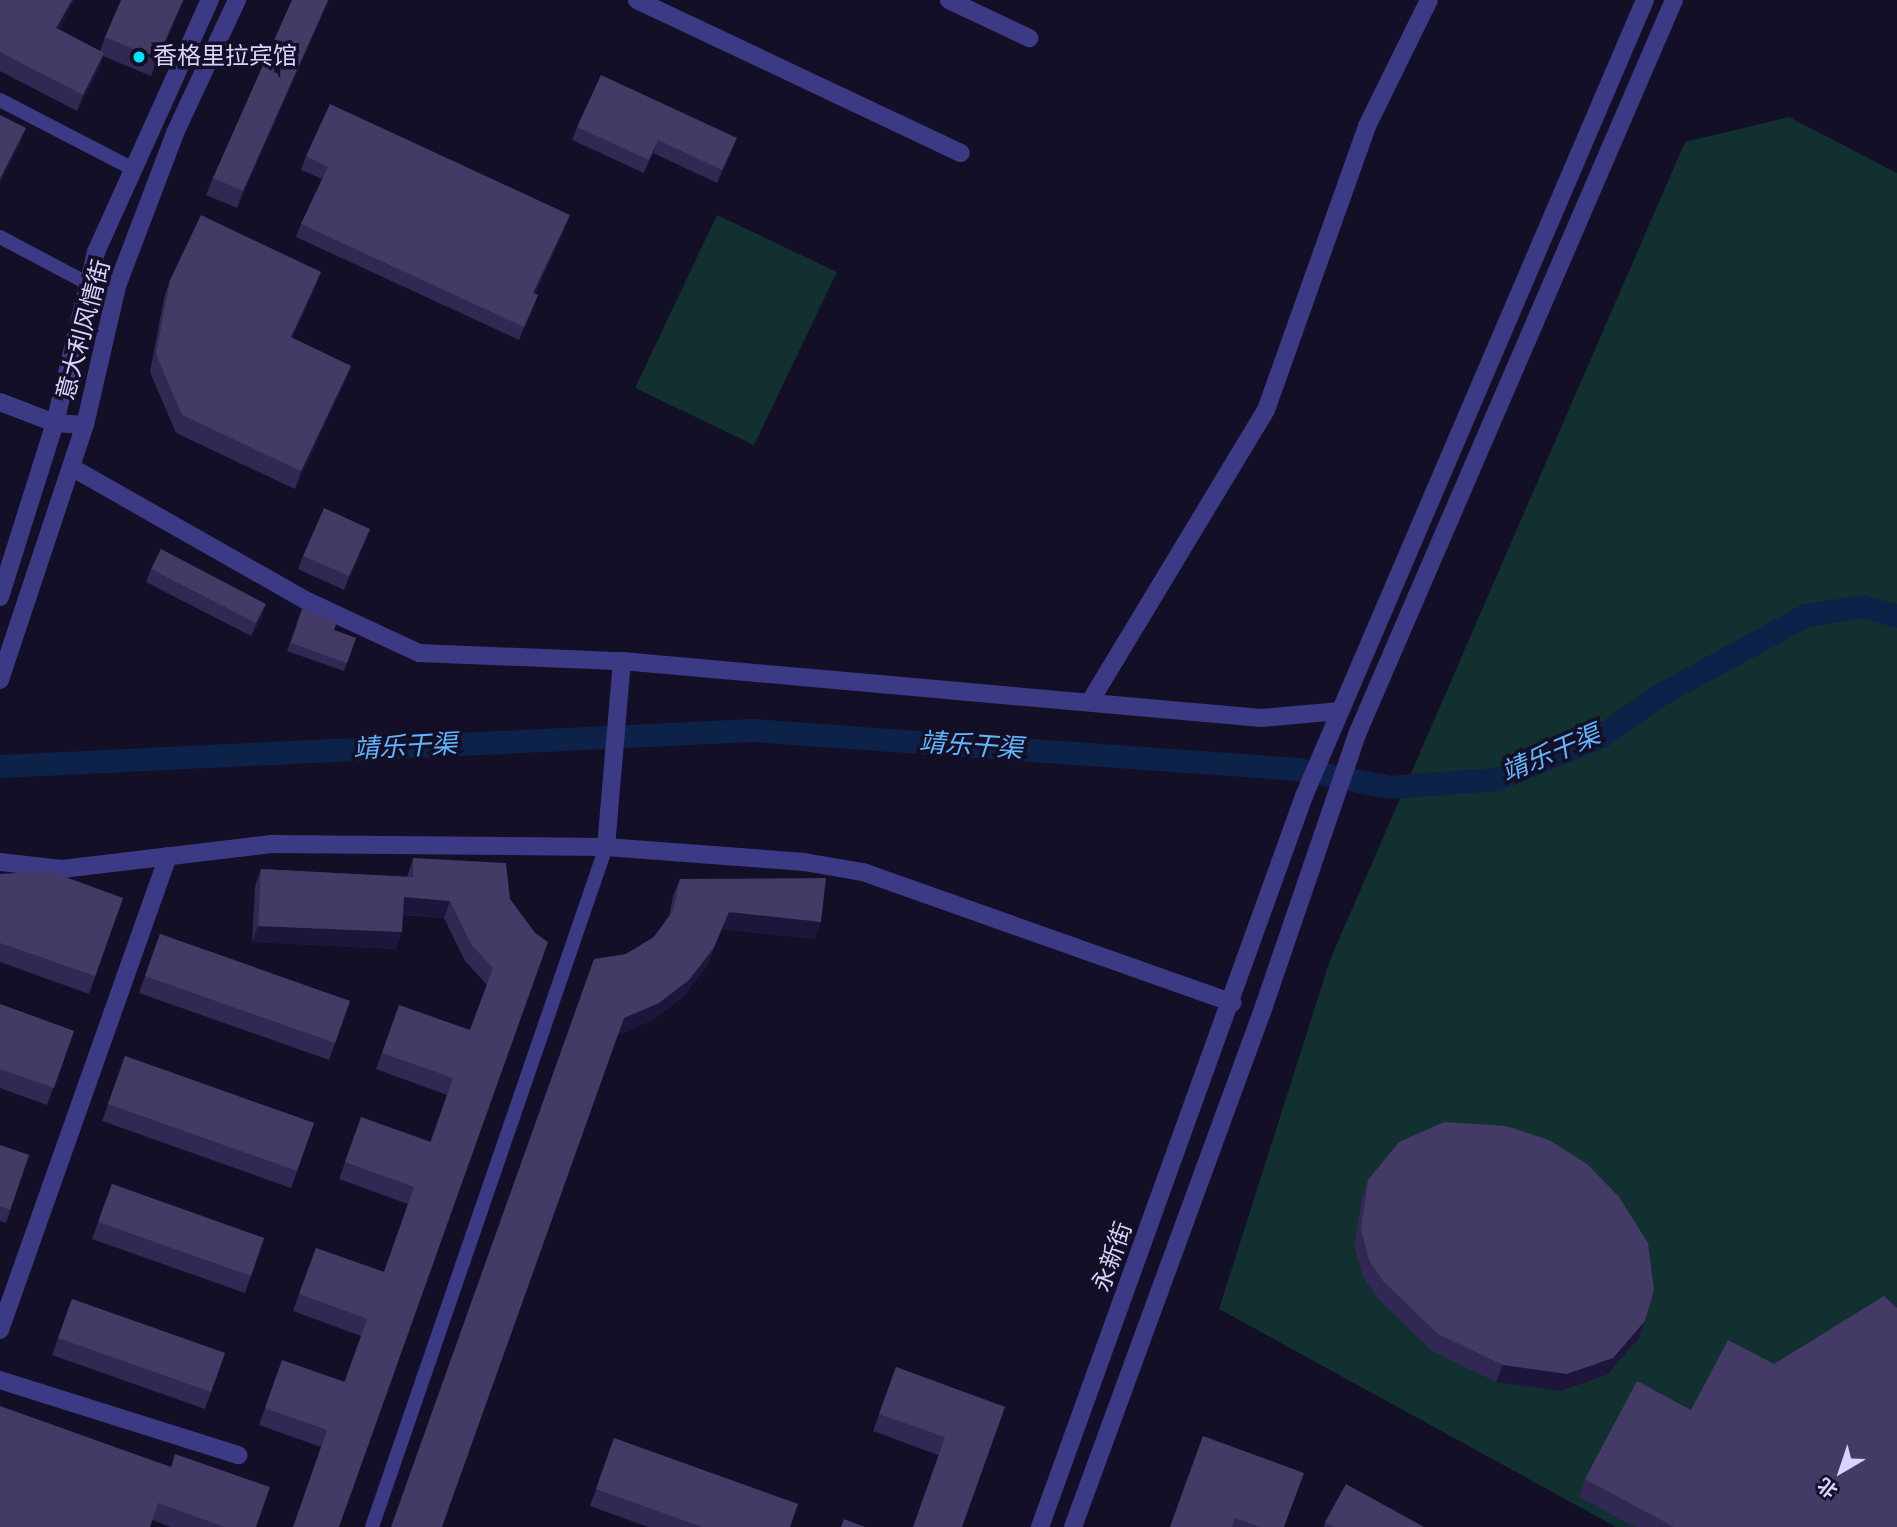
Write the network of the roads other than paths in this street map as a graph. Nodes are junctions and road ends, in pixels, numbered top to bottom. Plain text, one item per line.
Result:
1 (210, 0) edge
2 (237, 0) edge
3 (637, 0) edge
4 (949, 0) edge
5 (1429, 0) edge
6 (1645, 0) edge
7 (1675, 0) edge
8 (1029, 38) dead end
9 (0, 100) edge
10 (961, 153) dead end
11 (133, 169) junction
12 (0, 237) edge
13 (87, 283) junction
14 (0, 402) edge
15 (55, 423) junction
16 (85, 425) junction
17 (71, 467) junction
18 (0, 597) edge
19 (622, 661) junction
20 (0, 680) edge
21 (1091, 700) junction
22 (1337, 719) junction
23 (606, 847) junction
24 (168, 856) junction
25 (0, 862) edge
26 (1232, 1003) junction
27 (1262, 1012) junction
28 (0, 1330) edge
29 (0, 1380) edge
30 (238, 1455) dead end
31 (372, 1527) edge
32 (1040, 1527) edge
33 (1073, 1527) edge

1 - 11 street, 意大利风情街
2 - 16 street, 意大利风情街
3 - 10 street
4 - 8 street
5 - 21 street
6 - 22 street, 永新街
7 - 27 street
9 - 11 street
11 - 13 street, 意大利风情街
12 - 13 street
13 - 15 street, 意大利风情街
14 - 15 street
15 - 16 street
15 - 18 street, 意大利风情街
16 - 17 street, 意大利风情街
17 - 19 street
17 - 20 street, 意大利风情街
19 - 21 street
19 - 23 street
21 - 22 street
22 - 26 street, 永新街
23 - 24 street
23 - 26 street
23 - 31 street
24 - 25 street
24 - 28 street
26 - 27 street
26 - 32 street, 永新街
27 - 33 street
29 - 30 street

